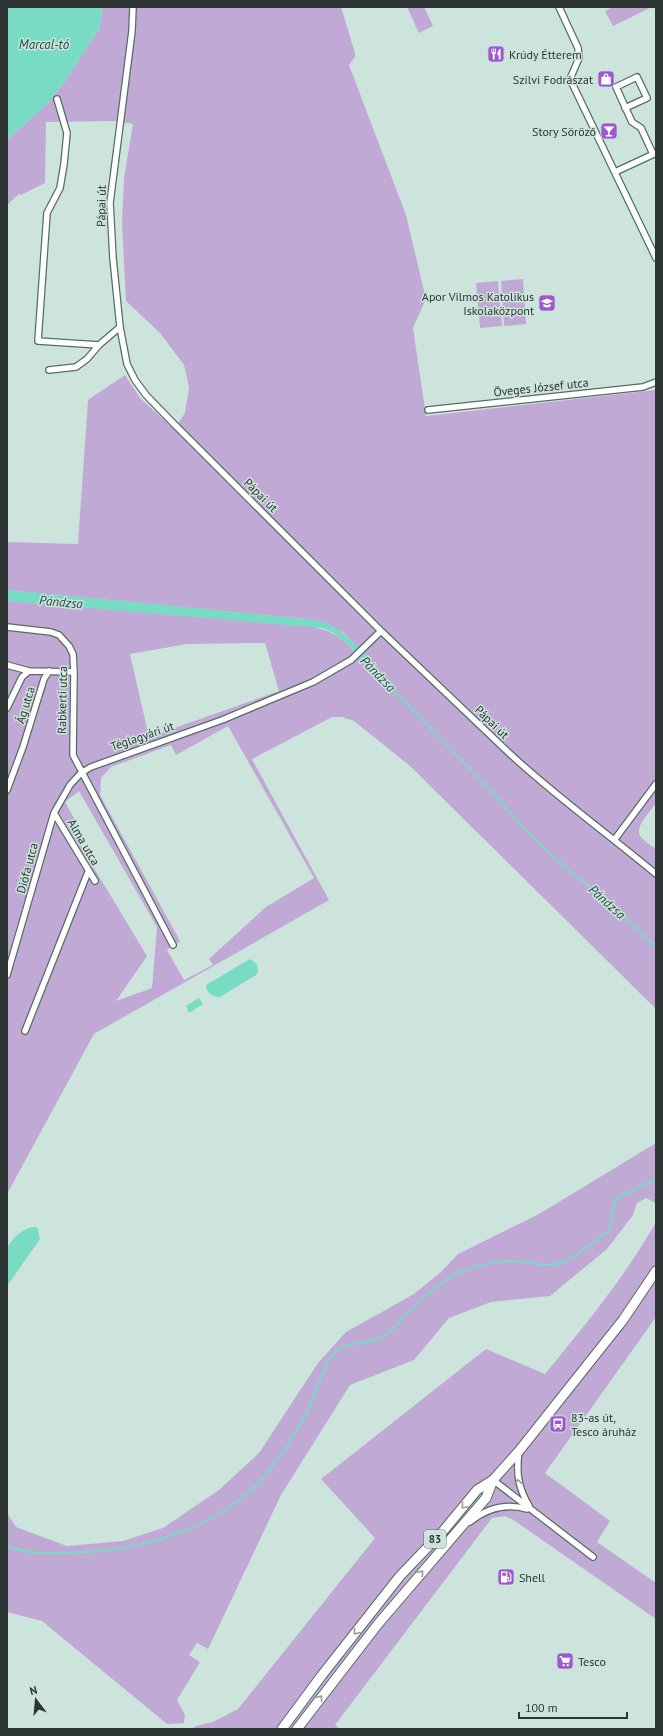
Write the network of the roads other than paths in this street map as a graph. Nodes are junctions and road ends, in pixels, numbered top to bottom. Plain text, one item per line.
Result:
1 (133, 7) edge
2 (559, 7) edge
3 (57, 99) dead end
4 (625, 108) junction
5 (655, 153) edge
6 (615, 172) junction
7 (656, 258) edge
8 (120, 327) junction
9 (99, 344) junction
10 (49, 370) dead end
11 (656, 382) edge
12 (428, 410) dead end
13 (7, 628) edge
14 (381, 631) junction
15 (7, 665) edge
16 (29, 671) junction
17 (49, 672) junction
18 (74, 672) junction
19 (8, 702) edge
20 (7, 708) edge
21 (81, 773) junction
22 (656, 784) edge
23 (7, 790) edge
24 (54, 813) junction
25 (615, 839) junction
26 (88, 872) junction
27 (656, 874) edge
28 (95, 881) dead end
29 (173, 945) dead end
30 (7, 975) edge
31 (25, 1031) dead end
32 (656, 1271) edge
33 (519, 1451) junction
34 (493, 1480) junction
35 (531, 1510) junction
36 (455, 1535) junction
37 (593, 1557) dead end
38 (282, 1729) edge
39 (297, 1729) edge

1 - 8 street, Pápai út
2 - 6 street
3 - 9 street
4 - 4 street
4 - 5 street
5 - 6 street
6 - 7 street
8 - 9 street
8 - 14 street, Pápai út
9 - 10 street
11 - 12 street, Öveges József utca
13 - 18 street, Rabkerti utca
14 - 21 street, Téglagyári út
14 - 25 street, Pápai út
15 - 16 street
16 - 17 street
16 - 19 street
17 - 18 street
17 - 23 street, Ág utca
18 - 21 street, Rabkerti utca
19 - 20 street
21 - 24 street
21 - 29 street
22 - 25 street
24 - 26 street, Alma utca
24 - 30 street, Diófa utca
25 - 27 street, Pápai út
26 - 28 street, Alma utca
26 - 31 street
32 - 33 main road, 83
33 - 34 main road, 83
35 -> 33 street
34 - 35 street
34 - 36 main road, 83
34 -> 38 main road, 83
35 - 36 street
35 - 37 street
39 -> 36 main road, 83

